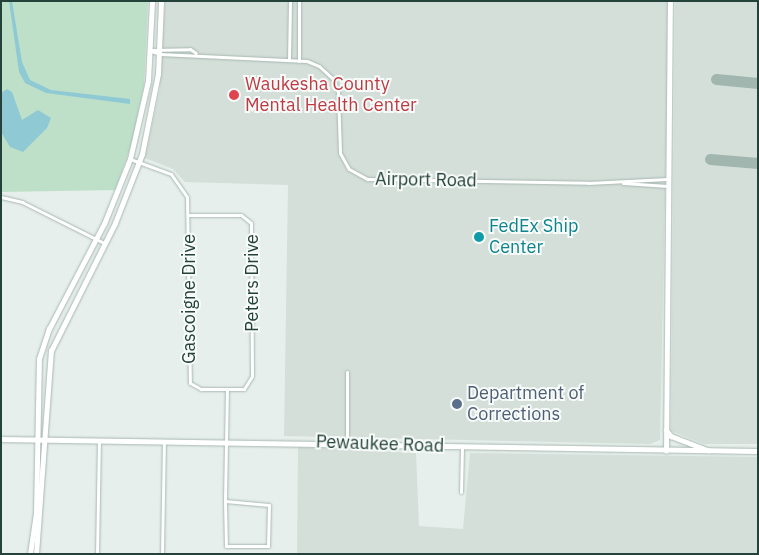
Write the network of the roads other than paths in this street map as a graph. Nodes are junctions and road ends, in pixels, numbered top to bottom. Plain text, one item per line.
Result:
1 (152, 1) edge
2 (162, 1) edge
3 (290, 1) edge
4 (299, 1) edge
5 (670, 1) edge
6 (289, 14) junction
7 (298, 14) junction
8 (161, 48) junction
9 (151, 50) junction
10 (160, 54) junction
11 (197, 54) junction
12 (289, 60) junction
13 (299, 61) junction
14 (148, 85) junction
15 (156, 87) junction
16 (130, 159) junction
17 (139, 161) junction
18 (668, 179) junction
19 (623, 182) junction
20 (668, 186) junction
21 (1, 197) edge
22 (111, 208) junction
23 (120, 212) junction
24 (189, 214) junction
25 (96, 240) junction
26 (104, 244) junction
27 (40, 356) junction
28 (49, 358) junction
29 (347, 372) dead end
30 (227, 389) junction
31 (36, 408) junction
32 (46, 408) junction
33 (666, 429) junction
34 (1, 439) edge
35 (37, 440) junction
36 (46, 440) junction
37 (98, 441) junction
38 (164, 441) junction
39 (226, 441) junction
40 (347, 443) junction
41 (462, 447) junction
42 (666, 451) junction
43 (709, 451) junction
44 (758, 451) edge
45 (461, 492) dead end
46 (225, 502) junction
47 (30, 554) edge
48 (36, 554) edge
49 (97, 554) edge
50 (162, 554) edge

1 - 9 street
2 - 8 street
3 - 6 street
4 - 7 street
5 - 18 street
6 - 7 street
6 - 12 street
7 - 13 street
8 - 9 street, Airport Road
8 - 10 street
8 - 11 street, Airport Road
9 - 10 street, Airport Road
9 - 14 street
10 - 11 street, Airport Road
10 - 15 street
11 - 12 street, Airport Road
12 - 13 street, Airport Road
13 - 19 street, Airport Road
14 - 15 street
14 - 16 street
15 - 17 street
16 - 17 street, Gascoigne Drive
16 - 22 street
17 - 23 street
17 - 24 street, Gascoigne Drive
18 - 19 street, Airport Road
18 - 20 street
19 - 20 street, Airport Road
20 - 33 street
21 - 25 street
22 - 23 street
22 - 25 street
23 - 26 street
24 - 30 street, Gascoigne Drive
24 - 30 street, Peters Drive
25 - 26 street
25 - 27 street
26 - 28 street
27 - 28 street
27 - 31 street
28 - 32 street
29 - 40 street
30 - 39 street
31 - 32 street
31 - 35 street
32 - 36 street
33 - 42 street
33 - 43 street
34 - 35 street, Pewaukee Road
35 - 36 street, Pewaukee Road
35 - 47 street
36 - 37 street, Pewaukee Road
36 - 48 street
37 - 38 street, Pewaukee Road
37 - 49 street
38 - 39 street, Pewaukee Road
38 - 50 street
39 - 40 street, Pewaukee Road
39 - 46 street
40 - 41 street, Pewaukee Road
41 - 42 street, Pewaukee Road
41 - 45 street
42 - 43 street, Pewaukee Road
43 - 44 street, Pewaukee Road
46 - 46 street

